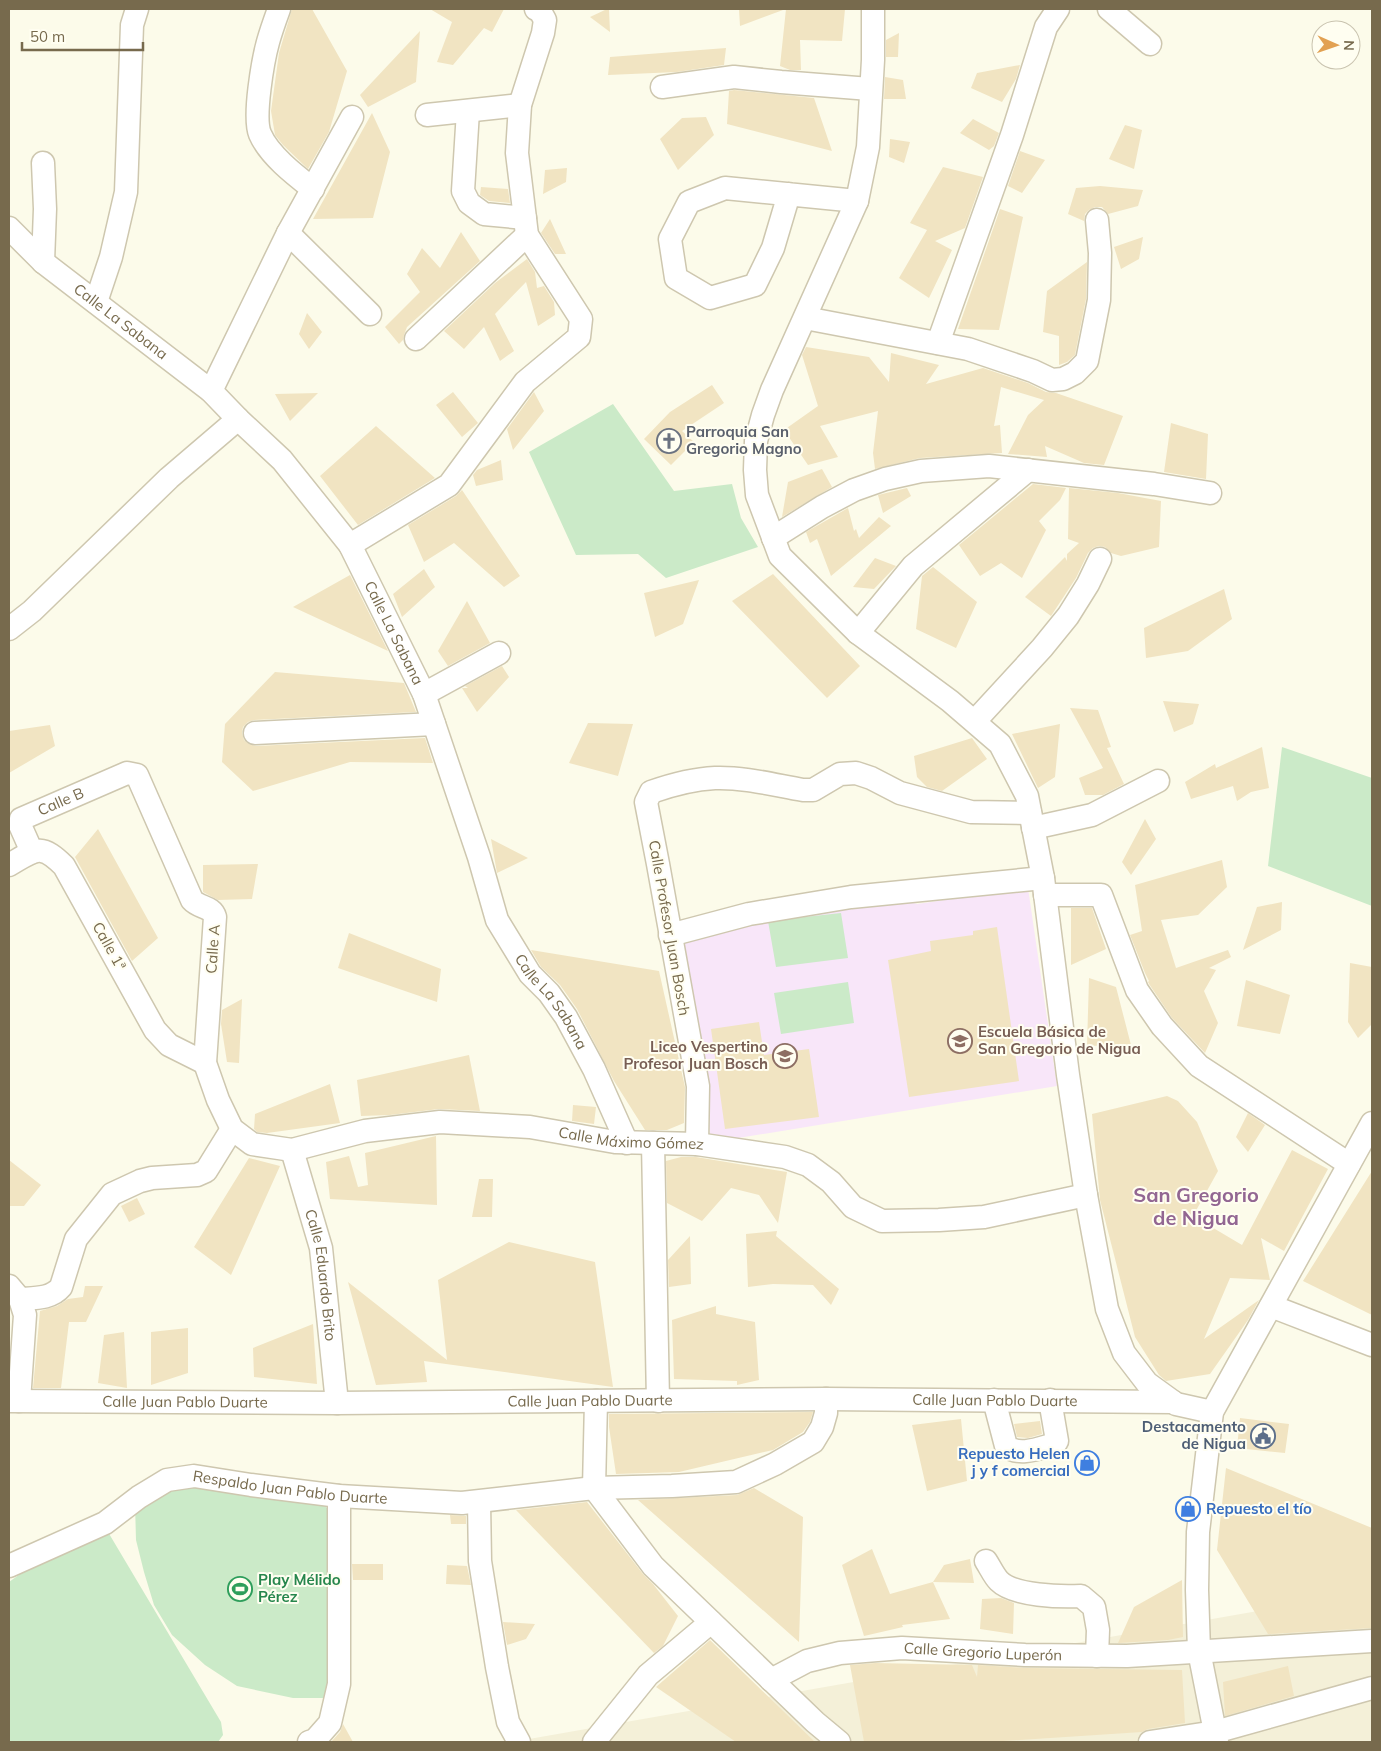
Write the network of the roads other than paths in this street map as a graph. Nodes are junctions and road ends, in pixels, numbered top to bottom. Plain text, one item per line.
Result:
1 (137, 9) edge
2 (279, 9) edge
3 (536, 9) edge
4 (873, 9) edge
5 (1058, 9) edge
6 (1109, 9) edge
7 (1150, 44) dead end
8 (662, 87) dead end
9 (870, 89) junction
10 (520, 105) junction
11 (468, 111) junction
12 (427, 115) dead end
13 (352, 117) dead end
14 (43, 163) dead end
15 (313, 189) junction
16 (789, 194) junction
17 (857, 200) junction
18 (1097, 220) dead end
19 (526, 227) junction
20 (9, 228) edge
21 (288, 233) junction
22 (43, 262) junction
23 (96, 302) junction
24 (370, 314) dead end
25 (805, 318) junction
26 (416, 339) dead end
27 (938, 343) junction
28 (210, 391) junction
29 (238, 419) junction
30 (1028, 470) junction
31 (1210, 493) dead end
32 (773, 538) junction
33 (350, 545) junction
34 (1100, 559) dead end
35 (9, 629) edge
36 (858, 632) junction
37 (499, 653) dead end
38 (424, 694) junction
39 (975, 722) junction
40 (434, 724) junction
41 (255, 733) dead end
42 (133, 773) joint
43 (1158, 781) dead end
44 (1032, 820) junction
45 (32, 852) junction
46 (9, 865) edge
47 (1044, 886) junction
48 (670, 935) junction
49 (205, 1063) junction
50 (1372, 1123) edge
51 (232, 1129) junction
52 (627, 1143) junction
53 (653, 1143) junction
54 (697, 1144) junction
55 (292, 1150) junction
56 (1359, 1158) edge
57 (1086, 1195) junction
58 (15, 1293) edge
59 (1271, 1306) junction
60 (1372, 1345) edge
61 (826, 1400) junction
62 (994, 1400) junction
63 (1050, 1400) junction
64 (14, 1401) edge
65 (596, 1401) junction
66 (658, 1401) junction
67 (1173, 1402) junction
68 (337, 1403) junction
69 (1212, 1412) junction
70 (594, 1488) junction
71 (340, 1496) junction
72 (479, 1502) junction
73 (986, 1561) dead end
74 (9, 1566) edge
75 (710, 1622) junction
76 (1372, 1641) edge
77 (1199, 1651) junction
78 (1097, 1656) junction
79 (771, 1680) junction
80 (1372, 1688) edge
81 (1216, 1737) edge
82 (309, 1742) edge
83 (519, 1742) edge
84 (594, 1742) edge
85 (838, 1742) edge
86 (1150, 1742) edge

1 - 23 street
2 - 15 street
3 - 10 street
4 - 9 street
5 - 27 street
6 - 7 street
8 - 9 street
9 - 17 street
10 - 11 street
10 - 19 street
11 - 12 street
11 - 19 street
13 - 15 street
14 - 22 street
15 - 21 street
16 - 16 street
16 - 17 street
17 - 25 street
18 - 27 street
19 - 26 street
19 - 33 street
20 - 22 street, Calle La Sabana
21 - 24 street
21 - 28 street
22 - 23 street, Calle La Sabana
23 - 28 street, Calle La Sabana
25 - 27 street
25 - 32 street
28 - 29 street, Calle La Sabana
29 - 33 street, Calle La Sabana
29 - 35 street
30 - 31 street
30 - 32 street
30 - 36 street
32 - 36 street
33 - 38 street, Calle La Sabana
34 - 39 street
36 - 39 street
37 - 38 street
38 - 40 street, Calle La Sabana
39 - 44 street
40 - 41 street
40 - 52 street, Calle La Sabana
42 - 45 street, Calle B
42 - 49 street, Calle A
43 - 44 street
44 - 47 street
44 - 48 street, Calle Profesor Juan Bosch
45 - 46 street
45 - 49 street, Calle 1ª
47 - 48 street
47 - 56 street
47 - 57 street
48 - 54 street, Calle Profesor Juan Bosch
49 - 51 street, Calle Máximo Gómez
50 - 56 street
51 - 55 street, Calle Máximo Gómez
51 - 58 street
52 - 53 street, Calle Máximo Gómez
52 - 55 street, Calle Máximo Gómez
53 - 54 street, Calle Máximo Gómez
53 - 66 street
54 - 57 street, Calle Máximo Gómez
55 - 68 street, Calle Eduardo Brito
56 - 59 street
57 - 67 street
58 - 64 street
59 - 60 street
59 - 69 street
61 - 62 street, Calle Juan Pablo Duarte
61 - 66 street, Calle Juan Pablo Duarte
61 - 70 street, Respaldo Juan Pablo Duarte
62 - 63 street, Calle Juan Pablo Duarte
62 - 63 street
63 - 67 street, Calle Juan Pablo Duarte
64 - 68 street, Calle Juan Pablo Duarte
65 - 66 street, Calle Juan Pablo Duarte
65 - 68 street, Calle Juan Pablo Duarte
65 - 70 street
67 - 69 street
69 - 77 street
70 - 72 street, Respaldo Juan Pablo Duarte
70 - 75 street
71 - 72 street, Respaldo Juan Pablo Duarte
71 - 74 street, Respaldo Juan Pablo Duarte
71 - 82 street
72 - 83 street
73 - 78 street
75 - 79 street
75 - 84 street
76 - 77 street, Calle Gregorio Luperón
77 - 78 street, Calle Gregorio Luperón
77 - 81 street
78 - 79 street, Calle Gregorio Luperón
79 - 85 street
80 - 81 street
81 - 86 street

